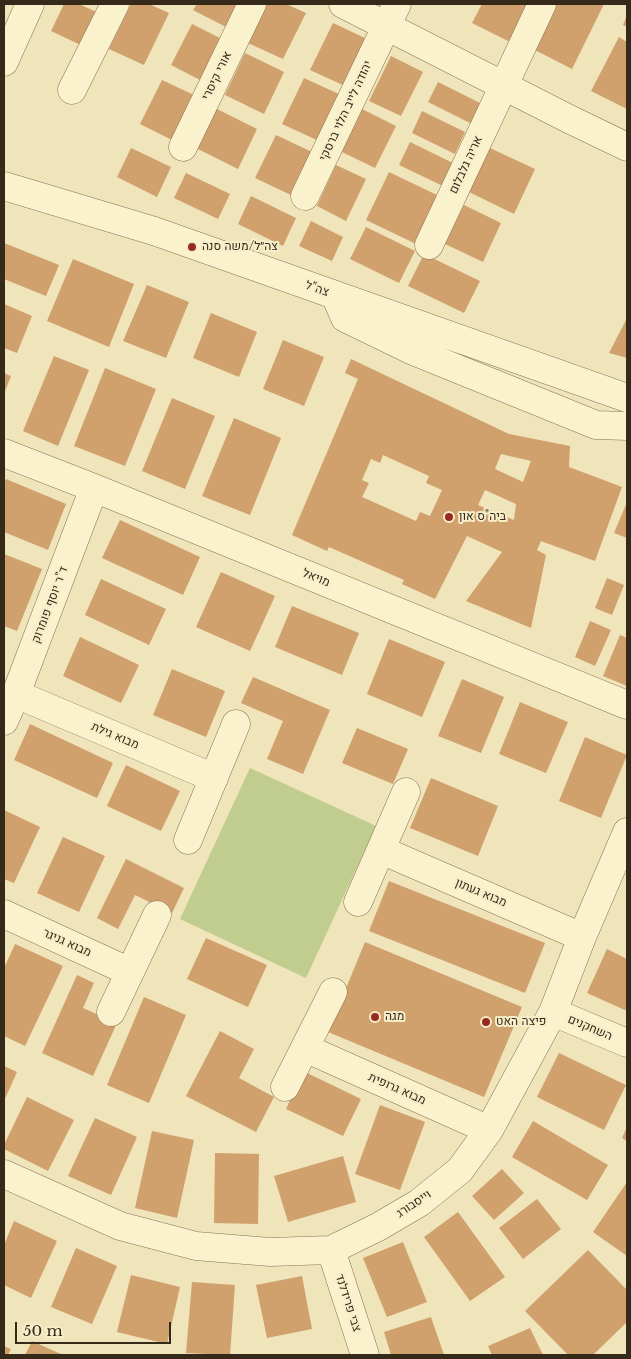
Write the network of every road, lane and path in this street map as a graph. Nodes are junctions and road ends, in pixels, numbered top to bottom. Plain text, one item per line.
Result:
1 (30, 4) edge
2 (115, 4) edge
3 (252, 4) edge
4 (343, 4) edge
5 (542, 4) edge
6 (391, 15) edge
7 (5, 57) edge
8 (503, 86) junction
9 (72, 90) dead end
10 (183, 147) dead end
11 (627, 147) edge
12 (4, 186) edge
13 (305, 196) dead end
14 (429, 245) dead end
15 (335, 295) junction
16 (627, 398) edge
17 (627, 426) edge
18 (4, 453) edge
19 (94, 488) junction
20 (16, 694) junction
21 (627, 705) edge
22 (4, 721) edge
23 (236, 724) dead end
24 (214, 778) junction
25 (406, 792) dead end
26 (627, 832) edge
27 (188, 840) dead end
28 (380, 850) junction
29 (358, 902) dead end
30 (4, 914) edge
31 (157, 915) dead end
32 (582, 937) junction
33 (130, 972) junction
34 (333, 992) dead end
35 (111, 1012) dead end
36 (553, 1012) junction
37 (627, 1043) edge
38 (305, 1048) junction
39 (285, 1087) dead end
40 (489, 1130) junction
41 (4, 1174) edge
42 (331, 1250) junction
43 (365, 1355) edge

1 - 7 street
2 - 9 street
3 - 10 street, אורי קיסרי
4 - 6 street
5 - 8 street, אריה גלבלום
6 - 8 street
6 - 13 street, יהודה לייב הלוי ברסקי
8 - 11 street
8 - 14 street, אריה גלבלום
12 - 15 street, צה"ל
15 - 16 street, צה"ל
15 - 17 street
18 - 19 street, מויאל
19 - 20 street, ד"ר יוסף פומרוק
19 - 21 street, מויאל
20 - 22 street, ד"ר יוסף פומרוק
20 - 24 street, מבוא גילת
23 - 24 street
24 - 27 street
25 - 28 street
26 - 32 street, וייסבורג
28 - 29 street
28 - 32 street, מבוא געתון
30 - 33 street, מבוא גניגר
31 - 33 street
32 - 36 street, וייסבורג
33 - 35 street
34 - 38 street
36 - 37 street, השחקנים
36 - 40 street, וייסבורג
38 - 39 street
38 - 40 street, מבוא גרופית
40 - 42 street, וייסבורג
41 - 42 street, וייסבורג
42 - 43 street, צבי פרידלנד

